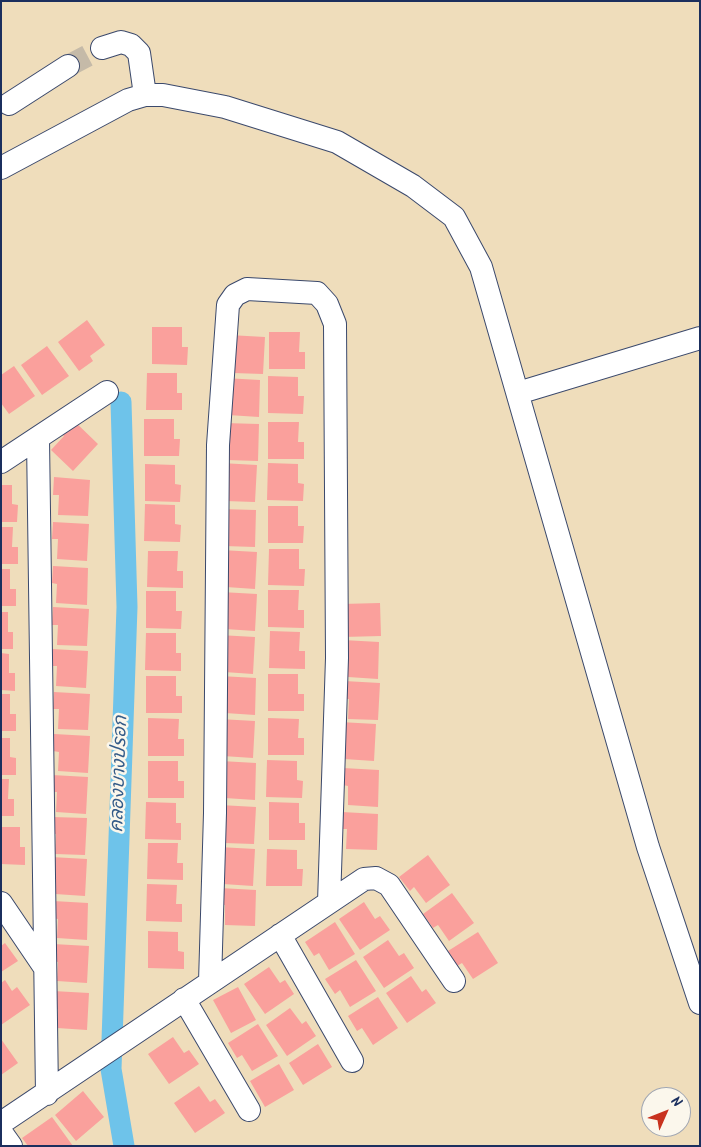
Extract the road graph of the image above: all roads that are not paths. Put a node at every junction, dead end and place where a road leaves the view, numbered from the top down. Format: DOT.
graph roads {
  1 [pos="102,48"];
  2 [pos="68,66"];
  3 [pos="145,95"];
  4 [pos="9,104"];
  5 [pos="1,168"];
  6 [pos="700,338"];
  7 [pos="107,392"];
  8 [pos="518,394"];
  9 [pos="38,439"];
  10 [pos="1,462"];
  11 [pos="329,902"];
  12 [pos="1,903"];
  13 [pos="280,935"];
  14 [pos="45,968"];
  15 [pos="454,981"];
  16 [pos="210,982"];
  17 [pos="184,999"];
  18 [pos="700,1003"];
  19 [pos="352,1061"];
  20 [pos="47,1094"];
  21 [pos="249,1110"];
  22 [pos="1,1123"];
  23 [pos="1,1132"];
  24 [pos="11,1146"];
  1 -- 3 [label="street"];
  2 -- 4 [label="street"];
  3 -- 5 [label="street"];
  3 -- 8 [label="street"];
  6 -- 8 [label="street"];
  7 -- 9 [label="street"];
  8 -- 18 [label="street"];
  9 -- 10 [label="street"];
  9 -- 14 [label="street"];
  11 -- 13 [label="street"];
  11 -- 15 [label="street"];
  11 -- 16 [label="street"];
  12 -- 14 [label="street"];
  13 -- 16 [label="street"];
  13 -- 19 [label="street"];
  14 -- 20 [label="street"];
  16 -- 17 [label="street"];
  17 -- 20 [label="street"];
  17 -- 21 [label="street"];
  20 -- 22 [label="street"];
  23 -- 24 [label="street"];
}
